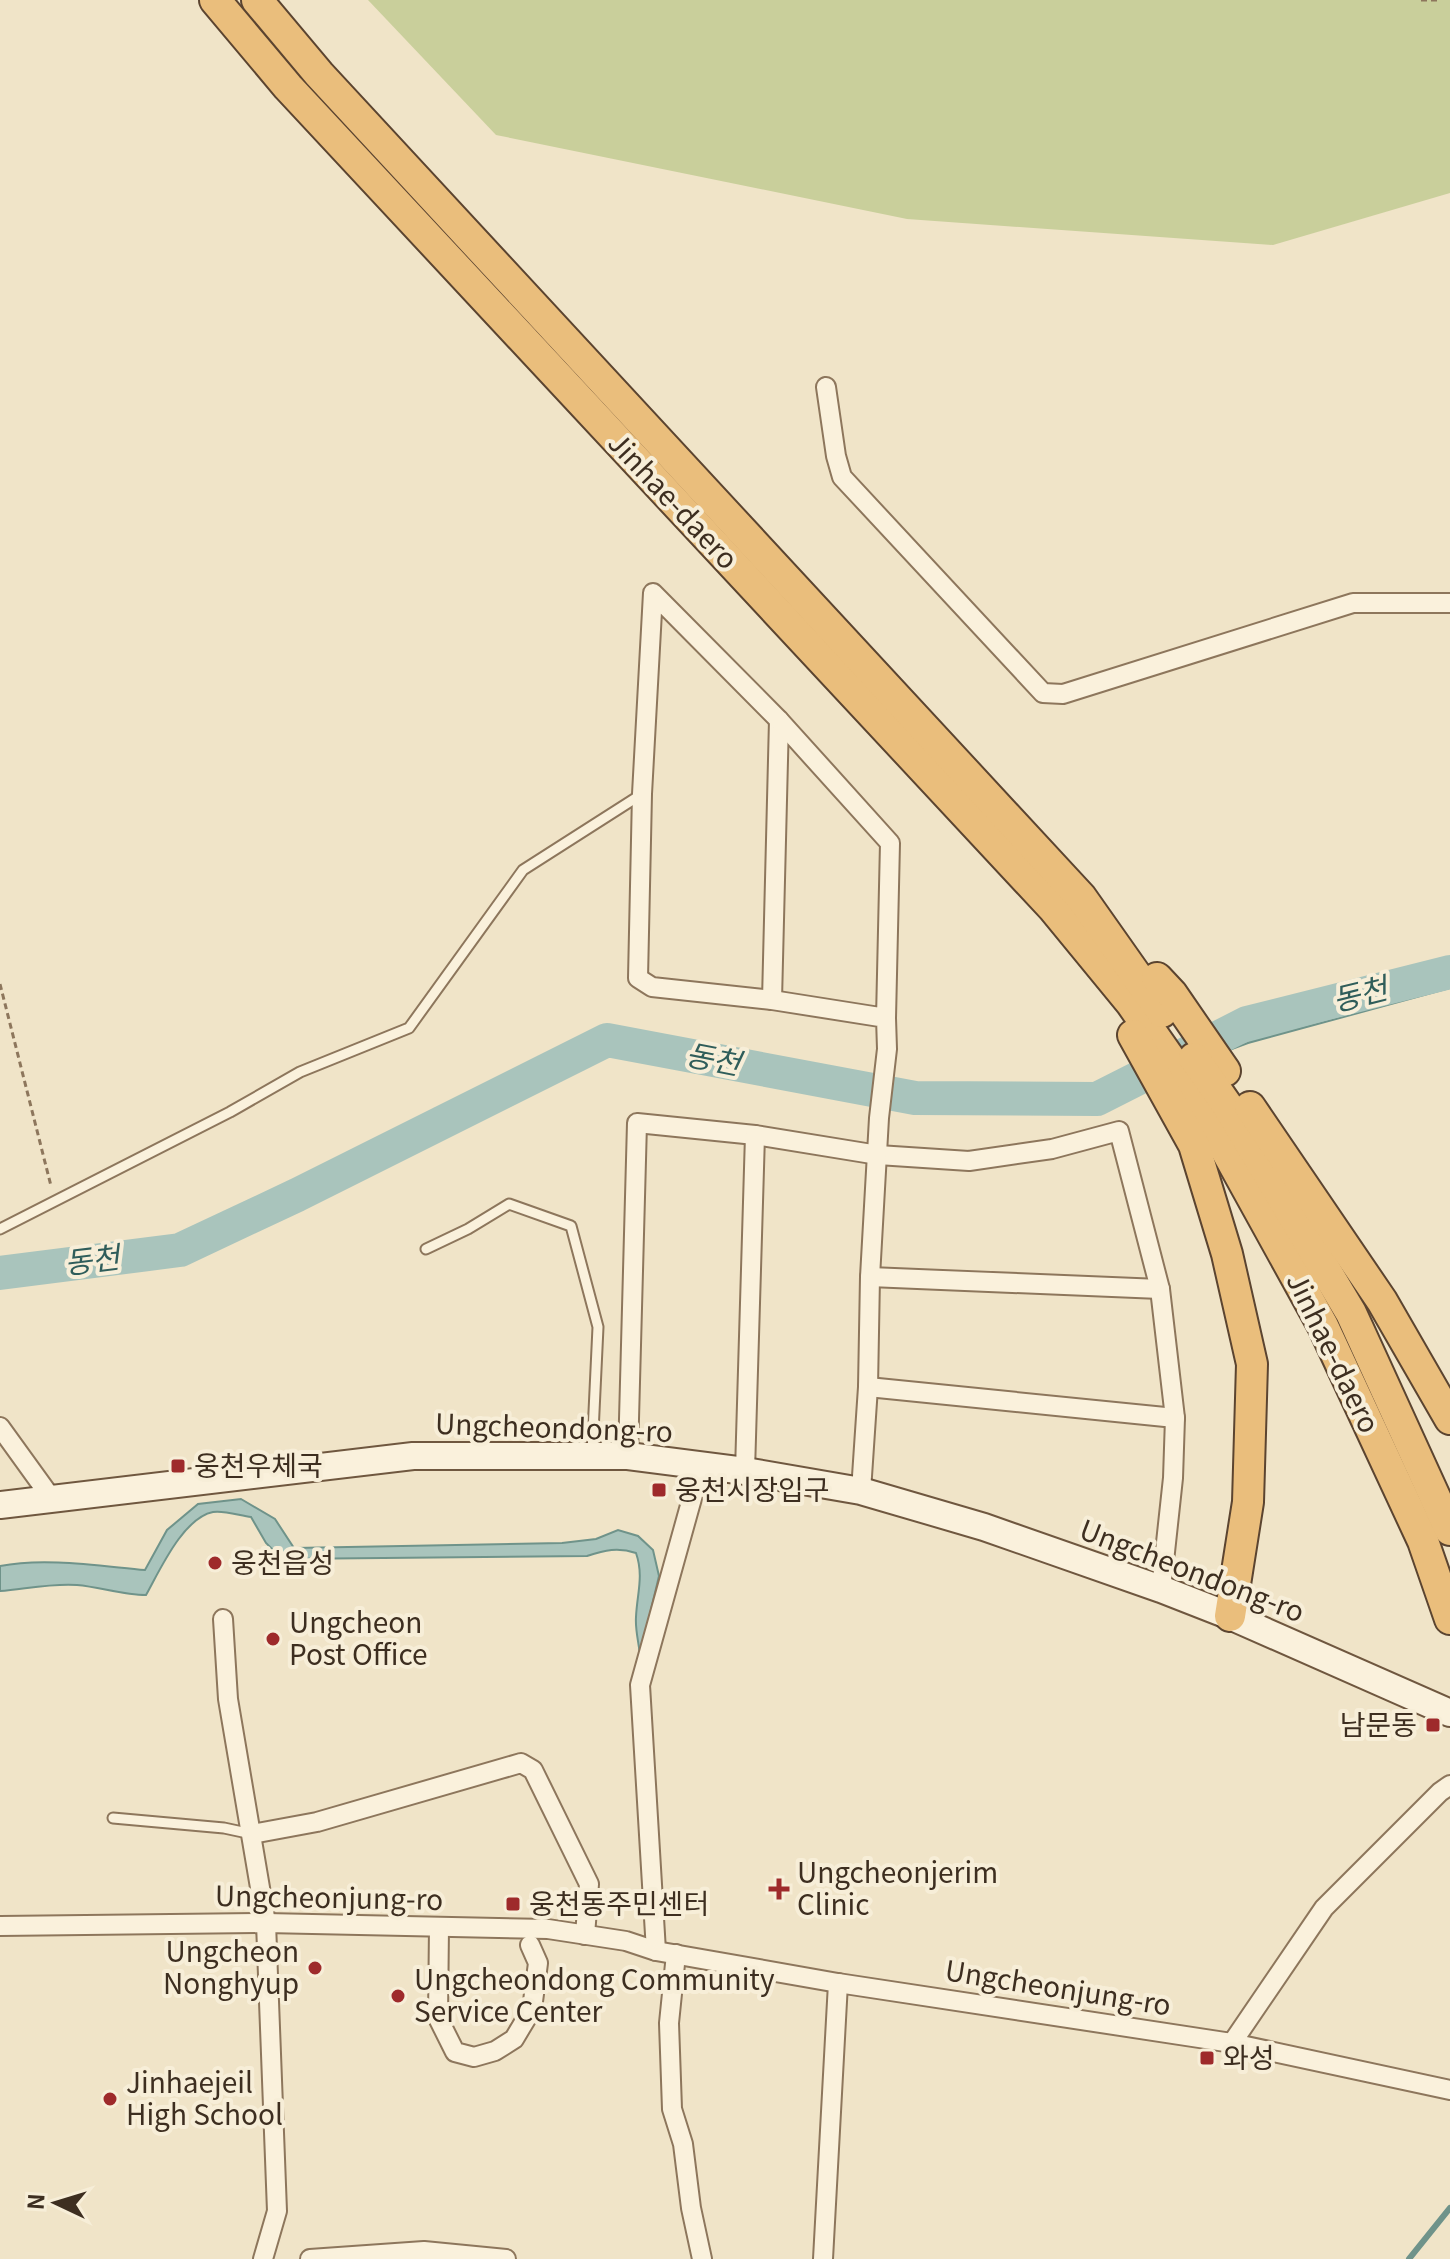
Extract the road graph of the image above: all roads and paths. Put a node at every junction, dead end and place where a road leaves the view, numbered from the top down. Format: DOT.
graph roads {
  1 [pos="215,0"];
  2 [pos="257,0"];
  3 [pos="1421,0"];
  4 [pos="1439,0"];
  5 [pos="826,387"];
  6 [pos="1450,603"];
  7 [pos="779,720"];
  8 [pos="642,794"];
  9 [pos="0,984"];
  10 [pos="772,1000"];
  11 [pos="1144,1002"];
  12 [pos="886,1018"];
  13 [pos="1182,1095"];
  14 [pos="1237,1103"];
  15 [pos="755,1135"];
  16 [pos="878,1155"];
  17 [pos="55,1203"];
  18 [pos="0,1229"];
  19 [pos="426,1249"];
  20 [pos="870,1277"];
  21 [pos="1160,1289"];
  22 [pos="868,1387"];
  23 [pos="1175,1418"];
  24 [pos="1450,1419"];
  25 [pos="0,1427"];
  26 [pos="628,1456"];
  27 [pos="592,1458"];
  28 [pos="701,1466"];
  29 [pos="745,1471"];
  30 [pos="861,1491"];
  31 [pos="52,1499"];
  32 [pos="0,1505"];
  33 [pos="1450,1530"];
  34 [pos="1161,1589"];
  35 [pos="1230,1616"];
  36 [pos="223,1619"];
  37 [pos="1450,1619"];
  38 [pos="1450,1713"];
  39 [pos="1450,1785"];
  40 [pos="113,1818"];
  41 [pos="252,1834"];
  42 [pos="266,1923"];
  43 [pos="0,1926"];
  44 [pos="439,1927"];
  45 [pos="585,1935"];
  46 [pos="530,1945"];
  47 [pos="656,1951"];
  48 [pos="676,1954"];
  49 [pos="838,1983"];
  50 [pos="1232,2043"];
  51 [pos="1450,2090"];
  52 [pos="447,2256"];
  53 [pos="263,2259"];
  54 [pos="310,2259"];
  55 [pos="506,2259"];
  56 [pos="702,2259"];
  57 [pos="823,2259"];
  1 -- 11 [label="highway, Jinhae-daero"];
  2 -- 11 [label="highway, Jinhae-daero"];
  3 -- 4 [label="path"];
  5 -- 6 [label="street"];
  7 -- 8 [label="street"];
  7 -- 10 [label="street"];
  7 -- 12 [label="street"];
  8 -- 10 [label="street"];
  8 -- 17 [label="lane"];
  9 -- 17 [label="path"];
  10 -- 12 [label="street"];
  11 -- 13 [label="highway"];
  11 -- 14 [label="highway"];
  12 -- 16 [label="street"];
  13 -- 35 [label="highway"];
  13 -- 37 [label="highway, Jinhae-daero"];
  14 -- 24 [label="highway"];
  14 -- 33 [label="highway, Jinhae-daero"];
  15 -- 16 [label="street"];
  15 -- 26 [label="street"];
  15 -- 29 [label="street"];
  16 -- 20 [label="street"];
  16 -- 21 [label="street"];
  17 -- 18 [label="lane"];
  19 -- 27 [label="lane"];
  20 -- 21 [label="street"];
  20 -- 22 [label="street"];
  21 -- 23 [label="street"];
  22 -- 23 [label="street"];
  22 -- 30 [label="street"];
  23 -- 34 [label="street"];
  25 -- 31 [label="street"];
  26 -- 27 [label="main road, Ungcheondong-ro"];
  26 -- 28 [label="main road, Ungcheondong-ro"];
  27 -- 31 [label="main road, Ungcheondong-ro"];
  28 -- 29 [label="main road, Ungcheondong-ro"];
  28 -- 47 [label="street"];
  29 -- 30 [label="main road, Ungcheondong-ro"];
  30 -- 34 [label="main road, Ungcheondong-ro"];
  31 -- 32 [label="main road, Ungcheondong-ro"];
  34 -- 35 [label="main road, Ungcheondong-ro"];
  35 -- 38 [label="main road, Ungcheondong-ro"];
  36 -- 41 [label="street"];
  39 -- 50 [label="street"];
  40 -- 41 [label="lane"];
  41 -- 42 [label="street"];
  41 -- 45 [label="street"];
  42 -- 43 [label="street, Ungcheonjung-ro"];
  42 -- 44 [label="street, Ungcheonjung-ro"];
  42 -- 53 [label="street"];
  44 -- 45 [label="street, Ungcheonjung-ro"];
  44 -- 46 [label="street"];
  45 -- 47 [label="street, Ungcheonjung-ro"];
  47 -- 48 [label="street, Ungcheonjung-ro"];
  48 -- 49 [label="street, Ungcheonjung-ro"];
  48 -- 56 [label="street"];
  49 -- 50 [label="street, Ungcheonjung-ro"];
  49 -- 57 [label="street"];
  50 -- 51 [label="street, Ungcheonjung-ro"];
  52 -- 54 [label="street"];
  52 -- 55 [label="street"];
}
